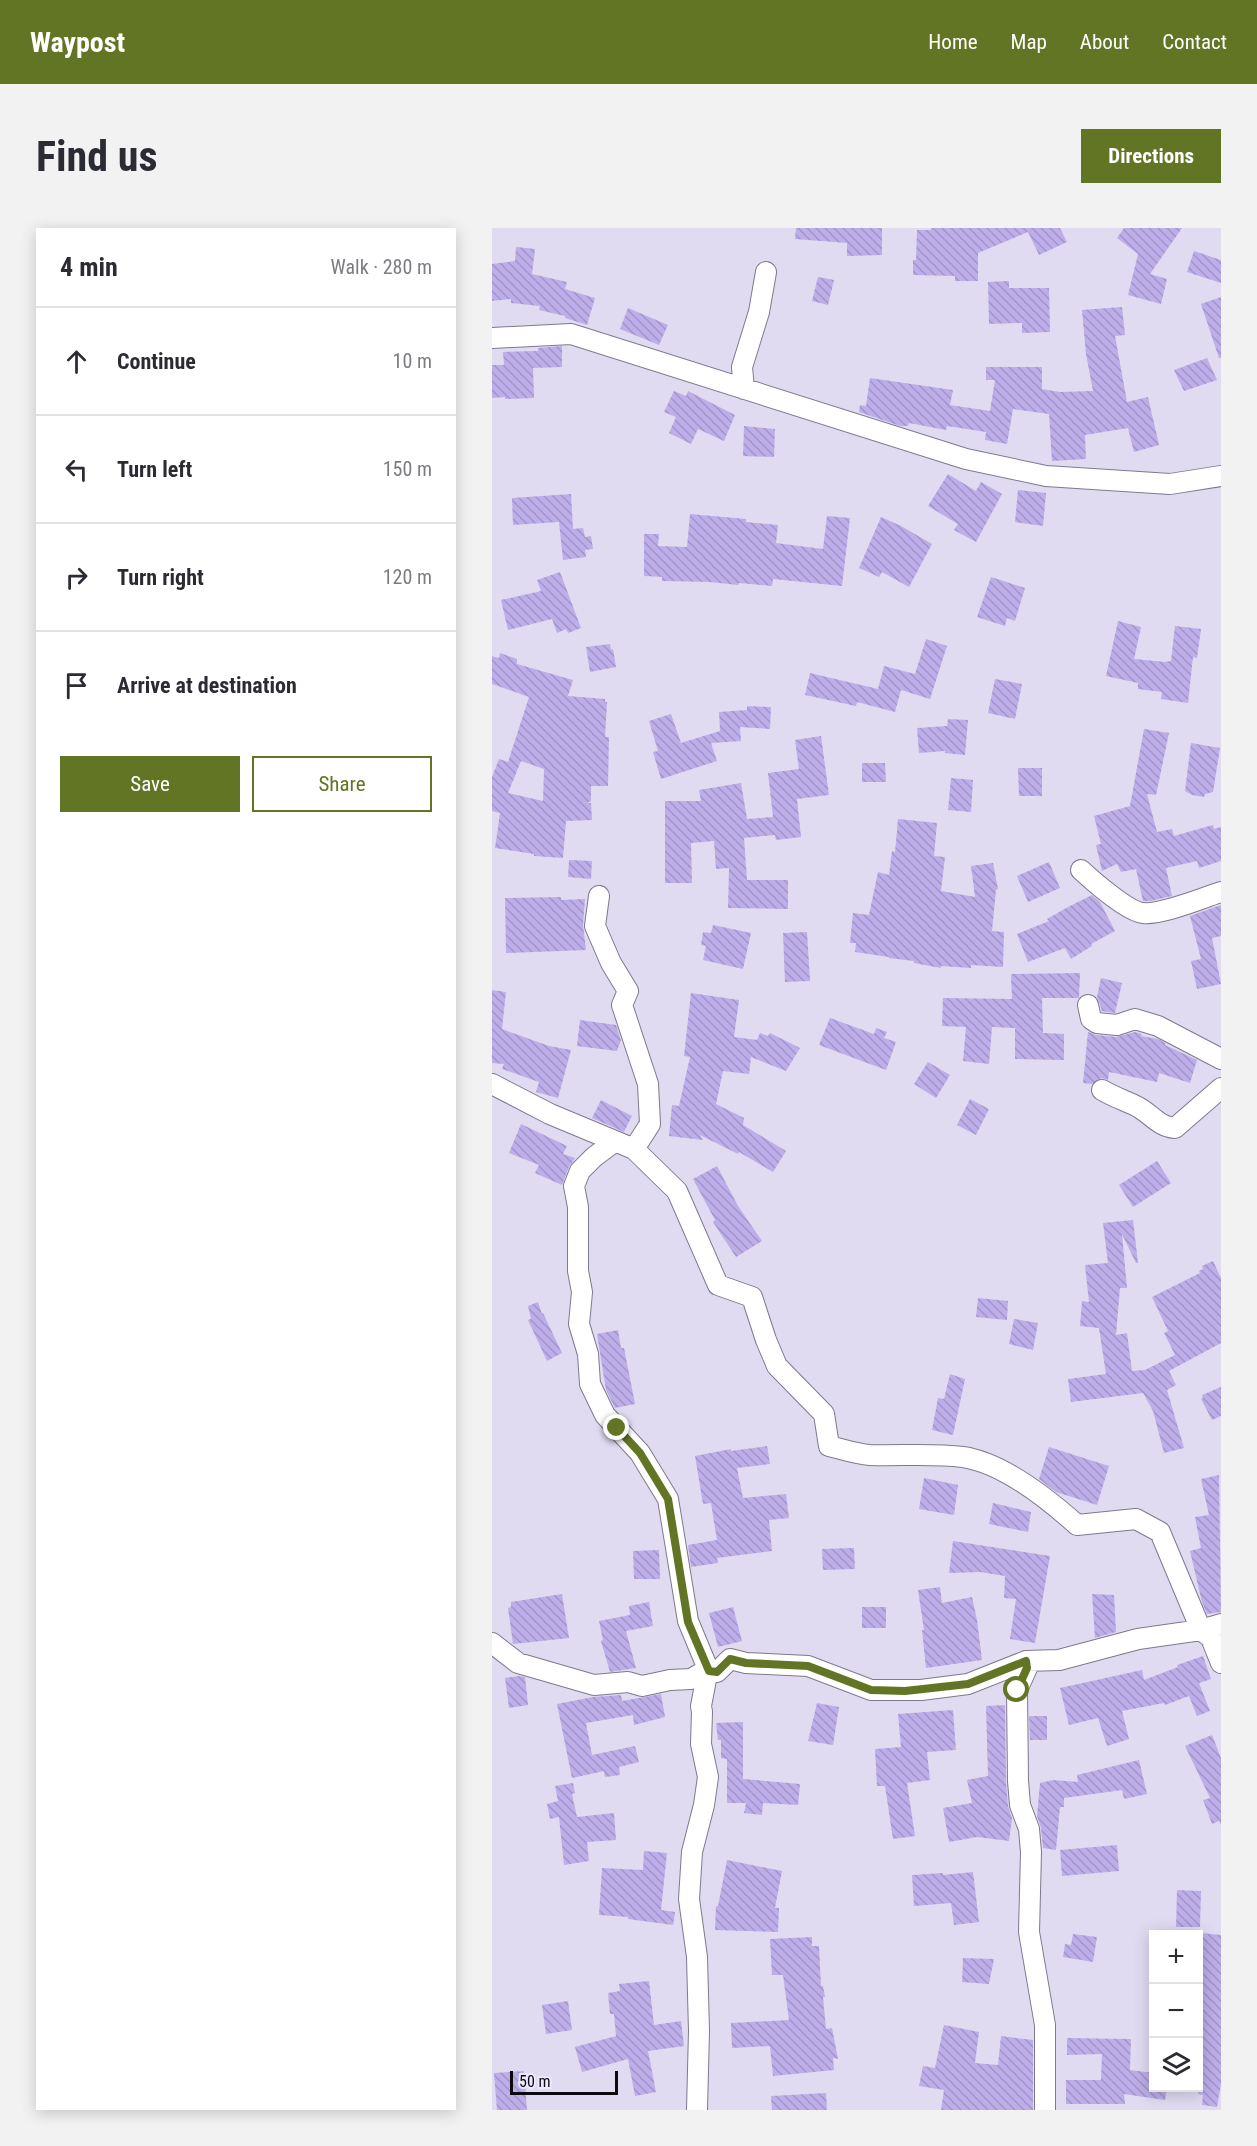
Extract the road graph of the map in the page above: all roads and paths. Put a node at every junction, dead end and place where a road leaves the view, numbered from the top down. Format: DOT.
graph roads {
  1 [pos="766,272"];
  2 [pos="492,338"];
  3 [pos="744,389"];
  4 [pos="1221,476"];
  5 [pos="1081,870"];
  6 [pos="1221,892"];
  7 [pos="599,896"];
  8 [pos="1088,1005"];
  9 [pos="1221,1059"];
  10 [pos="492,1084"];
  11 [pos="1221,1088"];
  12 [pos="1102,1090"];
  13 [pos="614,1142"];
  14 [pos="634,1149"];
  15 [pos="1221,1624"];
  16 [pos="1201,1630"];
  17 [pos="492,1643"];
  18 [pos="1026,1661"];
  19 [pos="1221,1664"];
  20 [pos="708,1669"];
  21 [pos="697,2110"];
  22 [pos="1045,2110"];
  1 -- 3 [label="street"];
  2 -- 3 [label="street"];
  3 -- 4 [label="street"];
  5 -- 6 [label="street"];
  7 -- 14 [label="street"];
  8 -- 9 [label="street"];
  10 -- 13 [label="street"];
  11 -- 12 [label="street"];
  13 -- 14 [label="street"];
  13 -- 20 [label="street"];
  14 -- 16 [label="street"];
  15 -- 16 [label="street"];
  16 -- 18 [label="street"];
  16 -- 19 [label="street"];
  17 -- 20 [label="street"];
  18 -- 20 [label="street"];
  18 -- 22 [label="street"];
  20 -- 21 [label="street"];
}
